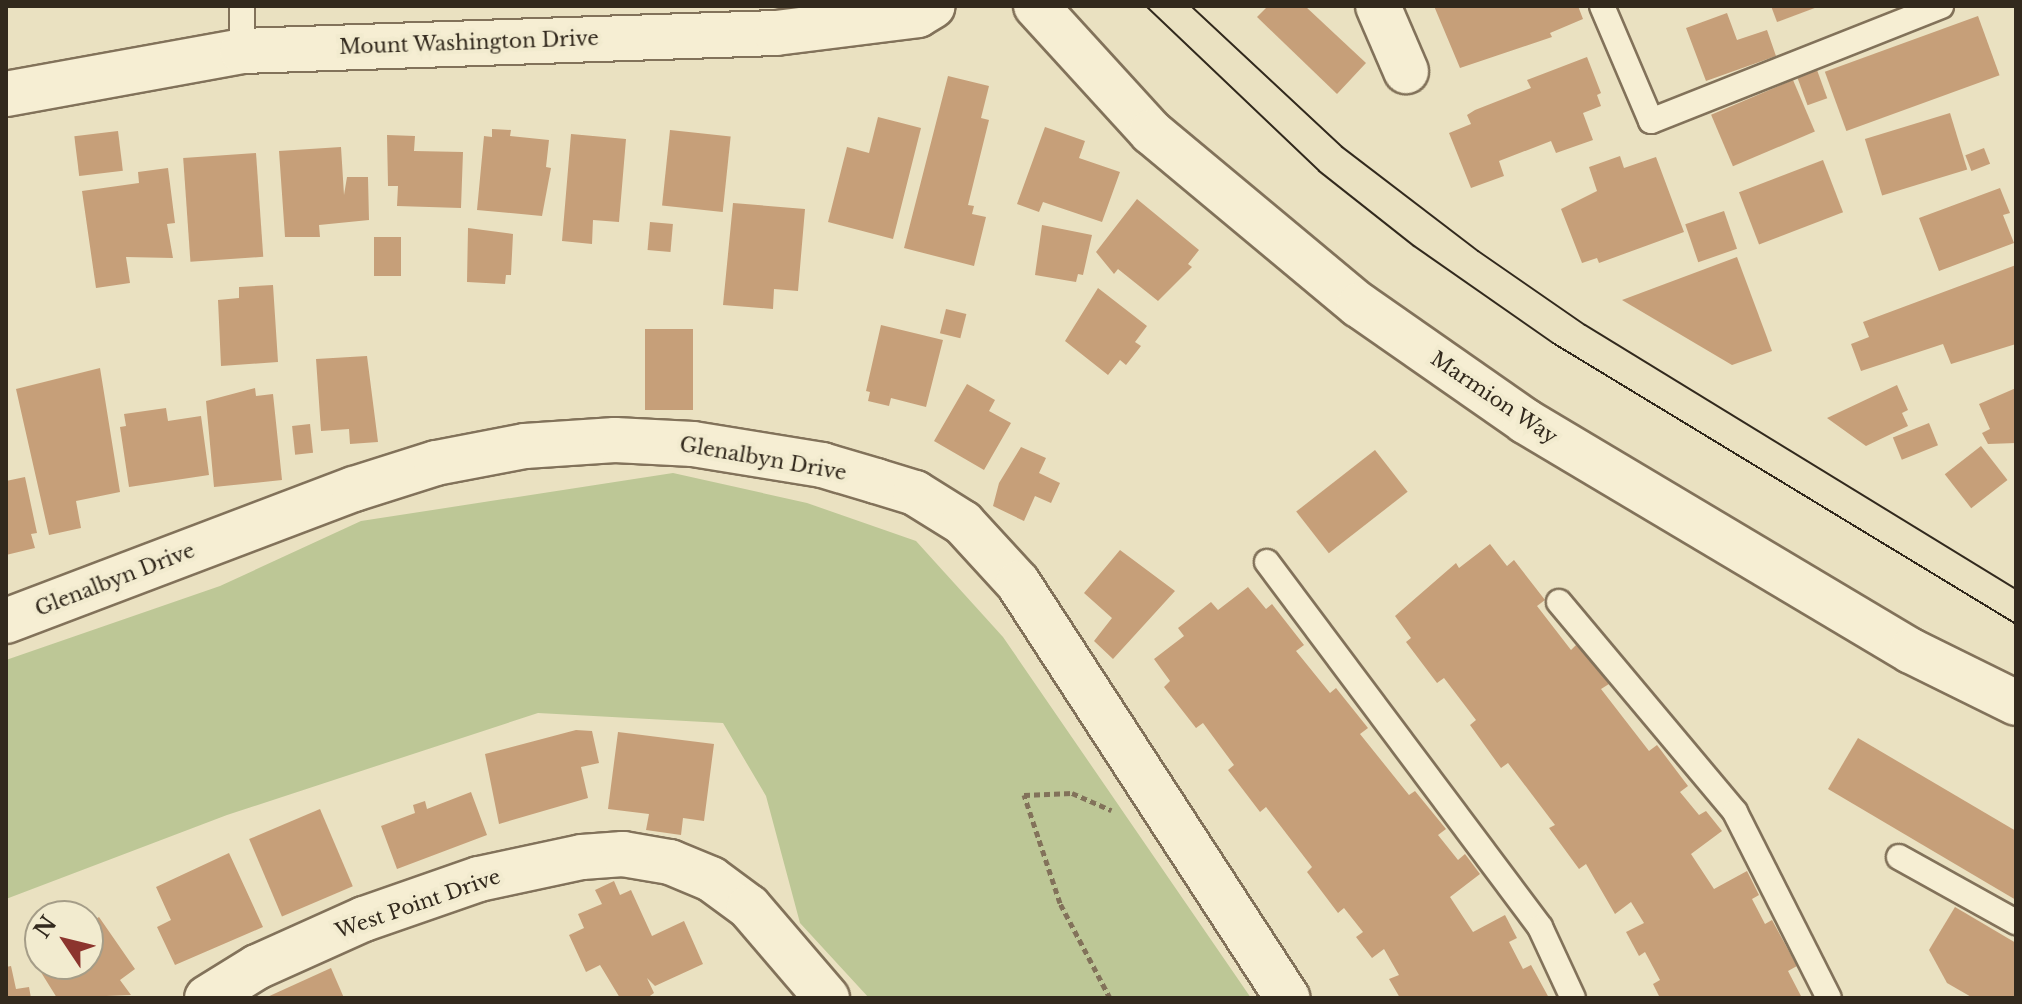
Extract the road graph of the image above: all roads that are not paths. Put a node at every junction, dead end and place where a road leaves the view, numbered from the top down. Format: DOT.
graph roads {
  1 [pos="242,6"];
  2 [pos="933,6"];
  3 [pos="1036,6"];
  4 [pos="1378,6"];
  5 [pos="1602,6"];
  6 [pos="1941,6"];
  7 [pos="242,51"];
  8 [pos="1406,71"];
  9 [pos="6,94"];
  10 [pos="1267,562"];
  11 [pos="1559,602"];
  12 [pos="6,621"];
  13 [pos="2016,703"];
  14 [pos="1899,857"];
  15 [pos="2016,922"];
  16 [pos="207,998"];
  17 [pos="827,998"];
  18 [pos="1287,998"];
  19 [pos="1573,998"];
  20 [pos="1829,998"];
  1 -- 7 [label="lane"];
  2 -- 7 [label="street, Mount Washington Drive"];
  3 -- 13 [label="street, Marmion Way"];
  4 -- 8 [label="street"];
  5 -- 6 [label="lane"];
  7 -- 9 [label="street, Mount Washington Drive"];
  10 -- 19 [label="lane"];
  11 -- 20 [label="lane"];
  12 -- 18 [label="street, Glenalbyn Drive"];
  14 -- 15 [label="lane"];
  16 -- 17 [label="street, West Point Drive"];
}
